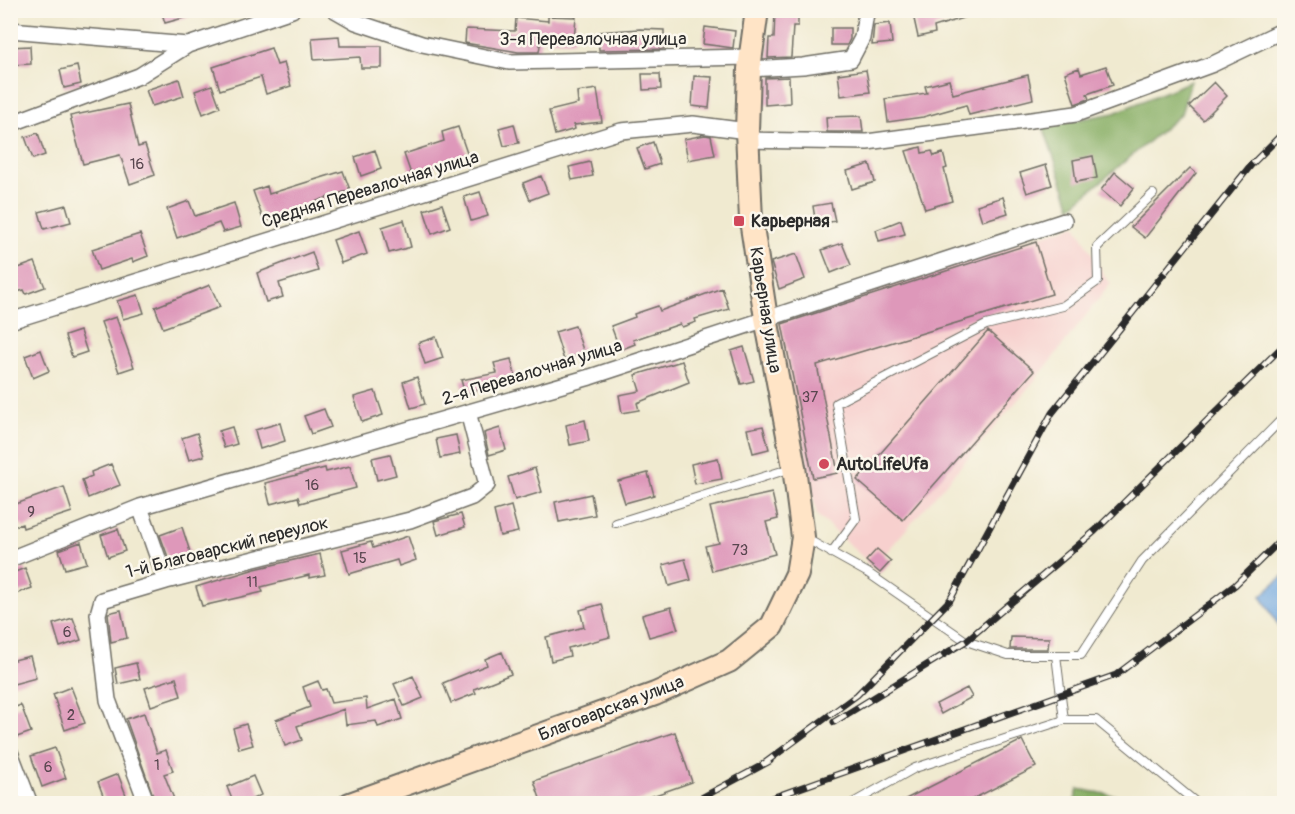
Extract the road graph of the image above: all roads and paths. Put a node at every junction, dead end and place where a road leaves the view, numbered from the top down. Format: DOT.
graph roads {
  1 [pos="292,10"];
  2 [pos="335,10"];
  3 [pos="757,10"];
  4 [pos="870,10"];
  5 [pos="10,30"];
  6 [pos="1284,30"];
  7 [pos="188,45"];
  8 [pos="750,63"];
  9 [pos="10,124"];
  10 [pos="747,135"];
  11 [pos="1153,194"];
  12 [pos="1064,221"];
  13 [pos="766,318"];
  14 [pos="10,321"];
  15 [pos="468,412"];
  16 [pos="1284,417"];
  17 [pos="794,467"];
  18 [pos="140,507"];
  19 [pos="616,523"];
  20 [pos="803,537"];
  21 [pos="831,553"];
  22 [pos="10,559"];
  23 [pos="166,581"];
  24 [pos="1056,655"];
  25 [pos="1064,720"];
  26 [pos="10,752"];
  27 [pos="30,804"];
  28 [pos="147,804"];
  29 [pos="350,804"];
  30 [pos="851,804"];
  31 [pos="1198,804"];
  1 -- 7 [label="street"];
  2 -- 8 [label="street, 3-я Перевалочная улица"];
  3 -- 8 [label="street, Карьерная улица"];
  4 -- 8 [label="street, 3-я Перевалочная улица"];
  5 -- 7 [label="street"];
  6 -- 10 [label="street, Средняя Перевалочная улица"];
  7 -- 9 [label="street"];
  8 -- 10 [label="street, Карьерная улица"];
  10 -- 13 [label="street, Карьерная улица"];
  10 -- 14 [label="street, Средняя Перевалочная улица"];
  11 -- 21 [label="lane"];
  12 -- 13 [label="street, 2-я Перевалочная улица"];
  13 -- 15 [label="street, 2-я Перевалочная улица"];
  13 -- 17 [label="street, Карьерная улица"];
  15 -- 18 [label="street, 2-я Перевалочная улица"];
  15 -- 23 [label="street, 1-й Благоварский переулок"];
  16 -- 24 [label="lane"];
  17 -- 19 [label="lane"];
  17 -- 20 [label="street, Карьерная улица"];
  18 -- 22 [label="street, 2-я Перевалочная улица"];
  18 -- 23 [label="street"];
  20 -- 21 [label="lane"];
  20 -- 29 [label="street, Благоварская улица"];
  21 -- 24 [label="lane"];
  23 -- 28 [label="street, 1-й Благоварский переулок"];
  24 -- 25 [label="lane"];
  25 -- 30 [label="lane"];
  25 -- 31 [label="lane"];
  26 -- 27 [label="street"];
}
